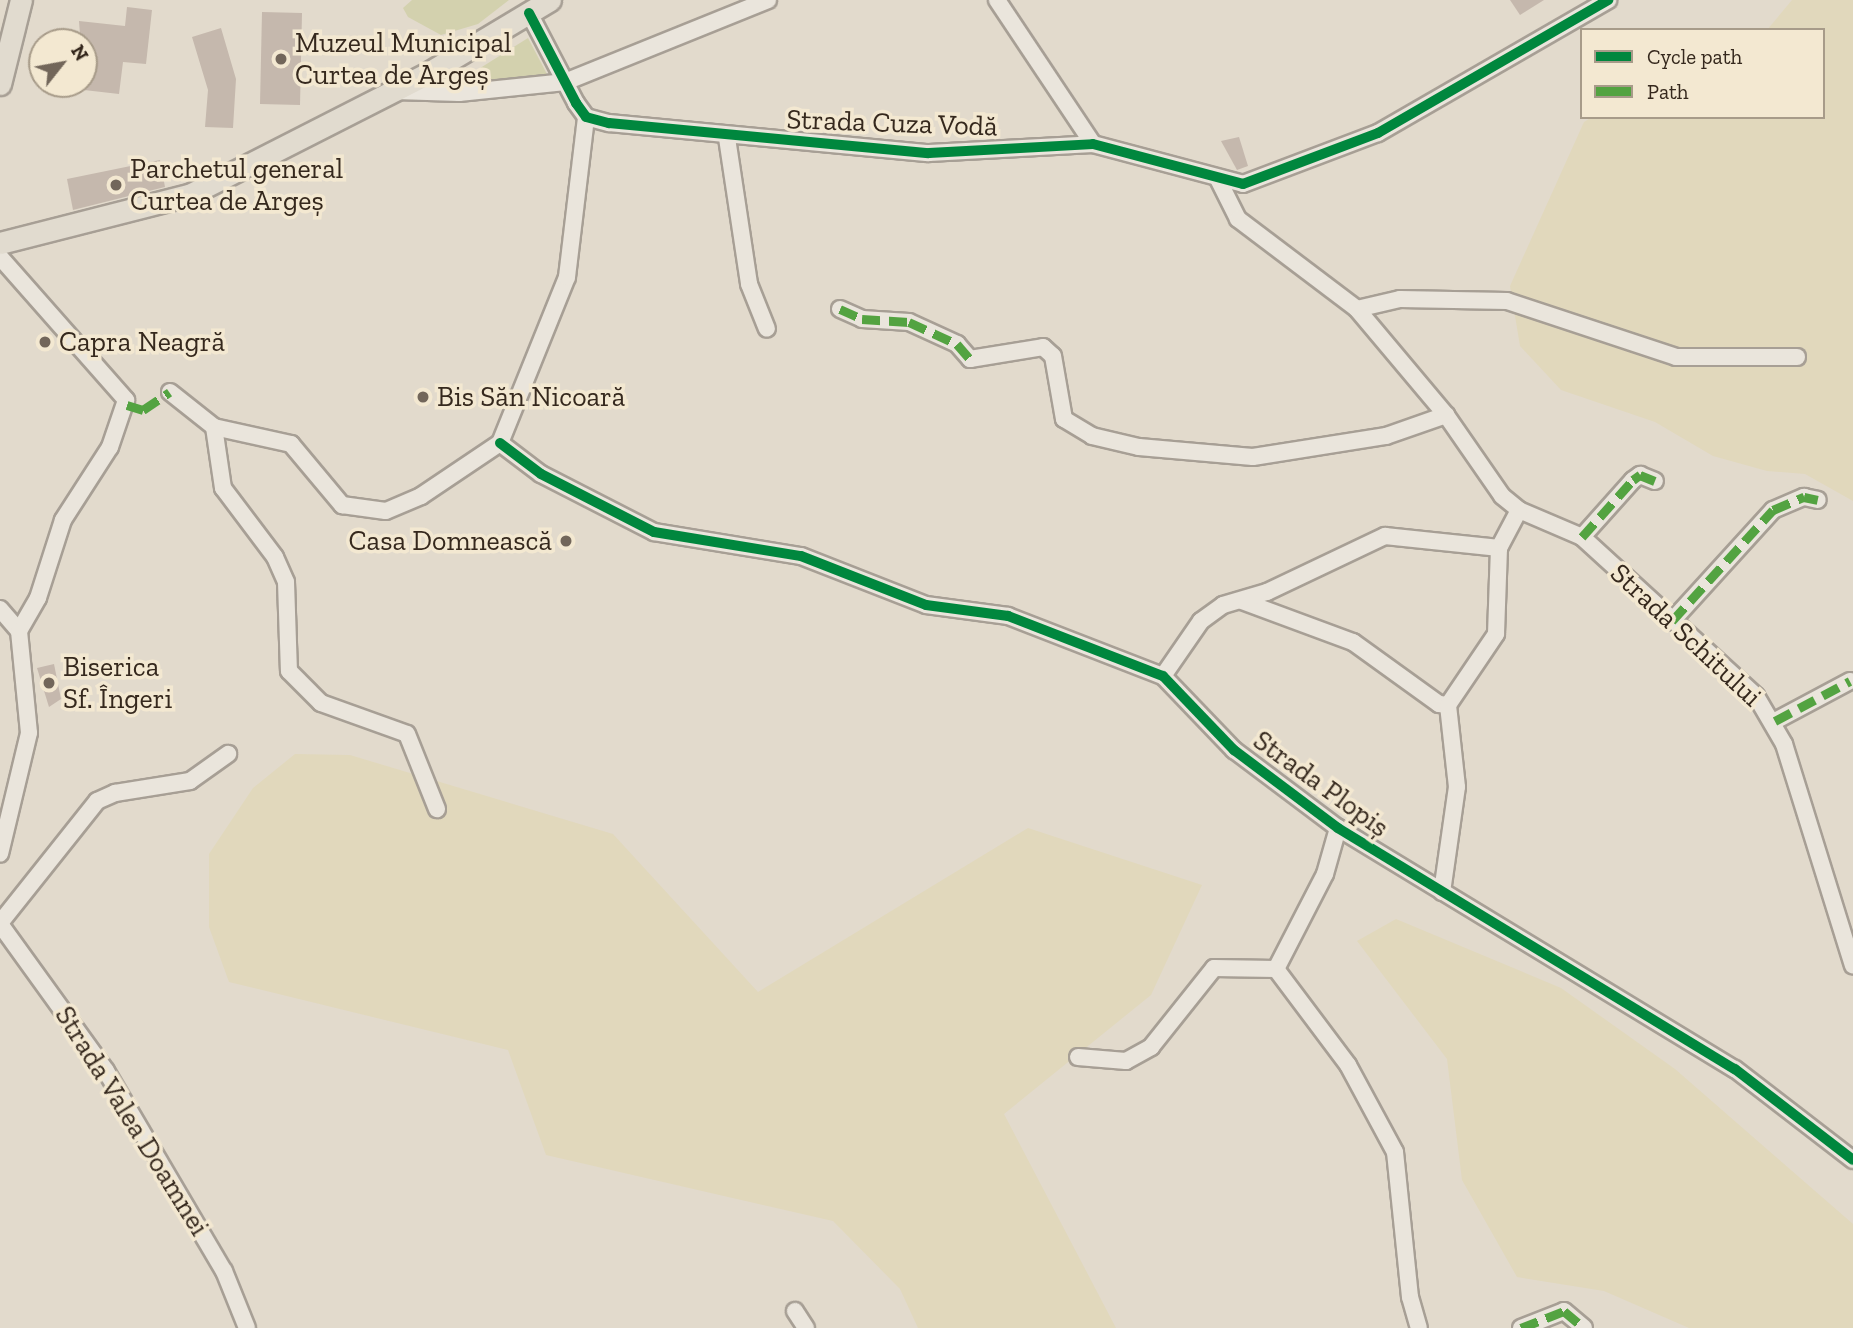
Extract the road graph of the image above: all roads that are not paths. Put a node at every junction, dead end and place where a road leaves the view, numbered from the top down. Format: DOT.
graph roads {
  1 [pos="21,0"];
  2 [pos="550,0"];
  3 [pos="768,0"];
  4 [pos="997,0"];
  5 [pos="1608,0"];
  6 [pos="533,7"];
  7 [pos="565,82"];
  8 [pos="0,84"];
  9 [pos="394,90"];
  10 [pos="586,117"];
  11 [pos="727,138"];
  12 [pos="1093,144"];
  13 [pos="1219,179"];
  14 [pos="0,243"];
  15 [pos="0,257"];
  16 [pos="840,309"];
  17 [pos="1357,309"];
  18 [pos="767,329"];
  19 [pos="1797,357"];
  20 [pos="170,392"];
  21 [pos="1446,415"];
  22 [pos="214,426"];
  23 [pos="500,443"];
  24 [pos="1654,481"];
  25 [pos="1818,500"];
  26 [pos="1519,510"];
  27 [pos="1582,537"];
  28 [pos="1499,548"];
  29 [pos="1242,601"];
  30 [pos="0,609"];
  31 [pos="1672,621"];
  32 [pos="19,631"];
  33 [pos="1163,676"];
  34 [pos="1852,682"];
  35 [pos="1448,705"];
  36 [pos="1774,721"];
  37 [pos="228,754"];
  38 [pos="437,809"];
  39 [pos="1338,828"];
  40 [pos="0,854"];
  41 [pos="1443,892"];
  42 [pos="0,923"];
  43 [pos="1853,966"];
  44 [pos="1276,969"];
  45 [pos="1078,1057"];
  46 [pos="1853,1160"];
  47 [pos="795,1311"];
  48 [pos="247,1328"];
  49 [pos="806,1328"];
  50 [pos="1419,1328"];
  51 [pos="1521,1328"];
  52 [pos="1584,1328"];
  1 -- 8 [label="main road"];
  2 -- 6 [label="main road"];
  3 -- 7 [label="street"];
  4 -- 12 [label="street"];
  5 -- 13 [label="street, Strada Cuza Vodă"];
  6 -- 7 [label="street"];
  6 -- 9 [label="main road"];
  7 -- 9 [label="street"];
  7 -- 10 [label="street"];
  9 -- 14 [label="main road"];
  10 -- 11 [label="street, Strada Cuza Vodă"];
  10 -- 23 [label="street"];
  11 -- 12 [label="street, Strada Cuza Vodă"];
  11 -- 18 [label="street"];
  12 -- 13 [label="street, Strada Cuza Vodă"];
  13 -- 17 [label="street, Strada Schitului"];
  15 -- 32 [label="street"];
  16 -- 21 [label="street"];
  17 -- 19 [label="street"];
  17 -- 21 [label="street, Strada Schitului"];
  20 -- 22 [label="street"];
  21 -- 26 [label="street, Strada Schitului"];
  22 -- 23 [label="street"];
  22 -- 38 [label="street"];
  23 -- 33 [label="street, Strada Plopiș"];
  24 -- 27 [label="street"];
  25 -- 31 [label="street"];
  26 -- 27 [label="street, Strada Schitului"];
  26 -- 28 [label="street"];
  27 -- 31 [label="street, Strada Schitului"];
  28 -- 29 [label="street"];
  28 -- 35 [label="street"];
  29 -- 33 [label="street"];
  29 -- 35 [label="street"];
  30 -- 32 [label="street"];
  31 -- 36 [label="street, Strada Schitului"];
  32 -- 40 [label="street"];
  33 -- 39 [label="street, Strada Plopiș"];
  34 -- 36 [label="street"];
  35 -- 41 [label="street"];
  36 -- 43 [label="street, Strada Schitului"];
  37 -- 42 [label="street, Strada Valea Doamnei"];
  39 -- 41 [label="street, Strada Plopiș"];
  39 -- 44 [label="street, Strada Plopiș"];
  41 -- 46 [label="street, Strada Plopiș"];
  42 -- 48 [label="street, Strada Valea Doamnei"];
  44 -- 45 [label="street"];
  44 -- 50 [label="street"];
  47 -- 49 [label="street"];
  51 -- 52 [label="street"];
}
